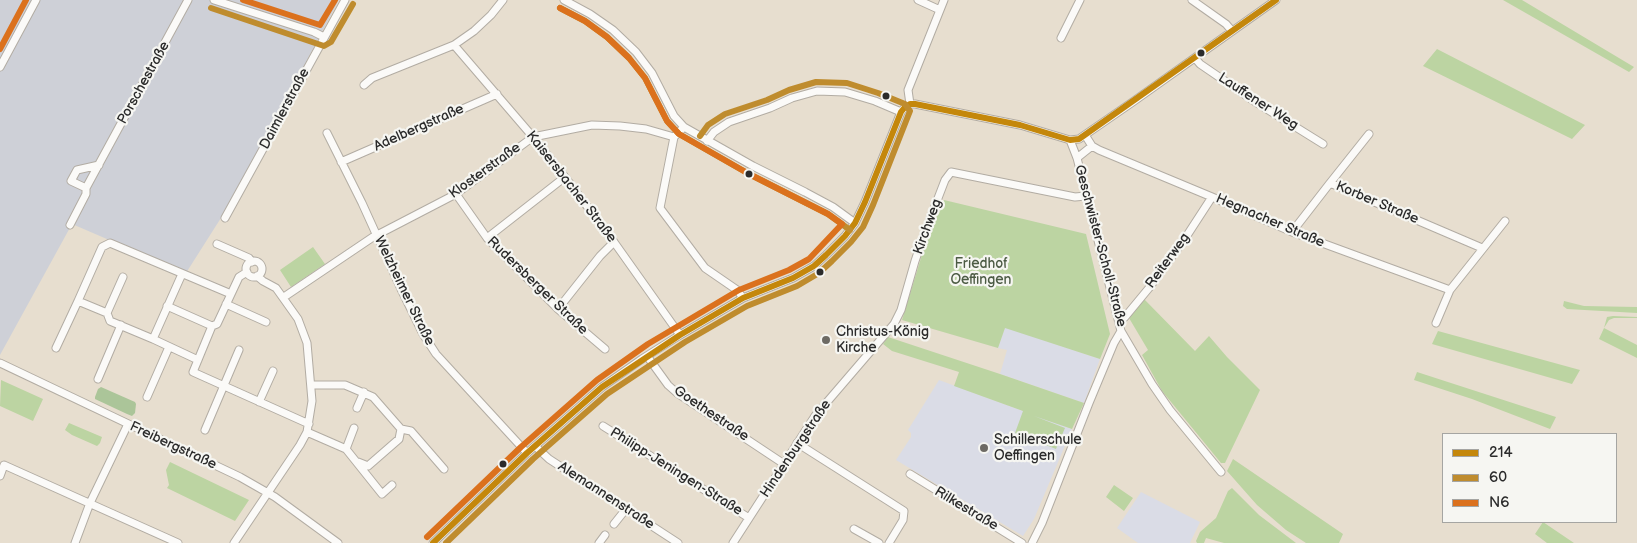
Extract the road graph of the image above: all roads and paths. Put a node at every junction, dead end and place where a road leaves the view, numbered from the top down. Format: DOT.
graph roads {
  1 [pos="36,0"];
  2 [pos="188,0"];
  3 [pos="214,0"];
  4 [pos="345,0"];
  5 [pos="503,0"];
  6 [pos="564,0"];
  7 [pos="918,0"];
  8 [pos="944,0"];
  9 [pos="1080,0"];
  10 [pos="1192,0"];
  11 [pos="1276,0"];
  12 [pos="940,10"];
  13 [pos="1232,31"];
  14 [pos="324,37"];
  15 [pos="1061,38"];
  16 [pos="454,45"];
  17 [pos="1194,58"];
  18 [pos="0,67"];
  19 [pos="364,85"];
  20 [pos="496,94"];
  21 [pos="910,104"];
  22 [pos="901,112"];
  23 [pos="684,127"];
  24 [pos="327,133"];
  25 [pos="1369,134"];
  26 [pos="1086,135"];
  27 [pos="534,137"];
  28 [pos="674,137"];
  29 [pos="1070,140"];
  30 [pos="707,141"];
  31 [pos="1322,144"];
  32 [pos="1092,146"];
  33 [pos="1077,158"];
  34 [pos="340,162"];
  35 [pos="99,165"];
  36 [pos="565,177"];
  37 [pos="1330,182"];
  38 [pos="86,188"];
  39 [pos="456,194"];
  40 [pos="1086,196"];
  41 [pos="1212,197"];
  42 [pos="225,218"];
  43 [pos="1505,220"];
  44 [pos="855,223"];
  45 [pos="70,225"];
  46 [pos="1292,232"];
  47 [pos="375,236"];
  48 [pos="487,238"];
  49 [pos="614,242"];
  50 [pos="217,244"];
  51 [pos="1482,248"];
  52 [pos="252,262"];
  53 [pos="247,272"];
  54 [pos="182,274"];
  55 [pos="257,276"];
  56 [pos="123,277"];
  57 [pos="909,284"];
  58 [pos="1450,290"];
  59 [pos="231,294"];
  60 [pos="284,296"];
  61 [pos="743,298"];
  62 [pos="78,300"];
  63 [pos="226,304"];
  64 [pos="167,306"];
  65 [pos="558,309"];
  66 [pos="107,314"];
  67 [pos="266,322"];
  68 [pos="1119,322"];
  69 [pos="1436,323"];
  70 [pos="121,325"];
  71 [pos="212,326"];
  72 [pos="1121,331"];
  73 [pos="680,335"];
  74 [pos="153,339"];
  75 [pos="169,347"];
  76 [pos="56,348"];
  77 [pos="604,349"];
  78 [pos="239,350"];
  79 [pos="647,356"];
  80 [pos="198,360"];
  81 [pos="0,363"];
  82 [pos="273,371"];
  83 [pos="98,379"];
  84 [pos="312,385"];
  85 [pos="224,387"];
  86 [pos="364,392"];
  87 [pos="146,397"];
  88 [pos="259,402"];
  89 [pos="357,408"];
  90 [pos="128,424"];
  91 [pos="603,426"];
  92 [pos="308,428"];
  93 [pos="354,428"];
  94 [pos="401,429"];
  95 [pos="205,430"];
  96 [pos="797,443"];
  97 [pos="535,446"];
  98 [pos="346,449"];
  99 [pos="527,454"];
  100 [pos="356,462"];
  101 [pos="784,464"];
  102 [pos="444,469"];
  103 [pos="1221,472"];
  104 [pos="910,474"];
  105 [pos="0,476"];
  106 [pos="392,485"];
  107 [pos="268,493"];
  108 [pos="90,503"];
  109 [pos="626,509"];
  110 [pos="749,518"];
  111 [pos="614,524"];
  112 [pos="854,529"];
  113 [pos="605,535"];
  114 [pos="735,542"];
  115 [pos="75,543"];
  116 [pos="178,543"];
  117 [pos="234,543"];
  118 [pos="338,543"];
  119 [pos="433,543"];
  120 [pos="599,543"];
  121 [pos="678,543"];
  122 [pos="879,543"];
  123 [pos="889,543"];
  124 [pos="1022,543"];
  125 [pos="1032,543"];
  1 -- 18 [label="street"];
  2 -- 35 [label="street, Porschestraße"];
  3 -- 14 [label="street"];
  4 -- 14 [label="street, Daimlerstraße"];
  5 -- 16 [label="street"];
  6 -- 23 [label="street"];
  7 -- 12 [label="street"];
  8 -- 12 [label="street"];
  9 -- 15 [label="street"];
  10 -- 13 [label="street"];
  11 -- 13 [label="street"];
  12 -- 21 [label="street"];
  13 -- 17 [label="street"];
  14 -- 42 [label="street, Daimlerstraße"];
  16 -- 19 [label="street"];
  16 -- 20 [label="street, Kaisersbacher Straße"];
  17 -- 26 [label="street"];
  17 -- 31 [label="street, Lauffener Weg"];
  20 -- 27 [label="street, Kaisersbacher Straße"];
  20 -- 34 [label="street, Adelbergstraße"];
  21 -- 22 [label="street"];
  21 -- 29 [label="street"];
  22 -- 30 [label="street"];
  22 -- 44 [label="street"];
  23 -- 28 [label="street"];
  23 -- 30 [label="street"];
  24 -- 34 [label="street, Welzheimer Straße"];
  25 -- 37 [label="street"];
  26 -- 29 [label="street"];
  26 -- 32 [label="street"];
  27 -- 28 [label="street, Klosterstraße"];
  27 -- 36 [label="street, Kaisersbacher Straße"];
  27 -- 39 [label="street, Klosterstraße"];
  28 -- 61 [label="street"];
  29 -- 33 [label="street, Geschwister-Scholl-Straße"];
  30 -- 44 [label="street"];
  32 -- 33 [label="street"];
  32 -- 41 [label="street, Hegnacher Straße"];
  33 -- 40 [label="street, Geschwister-Scholl-Straße"];
  34 -- 47 [label="street, Welzheimer Straße"];
  35 -- 38 [label="street, Porschestraße"];
  35 -- 38 [label="street"];
  36 -- 48 [label="street"];
  36 -- 49 [label="street, Kaisersbacher Straße"];
  37 -- 46 [label="street, Korber Straße"];
  37 -- 51 [label="street, Korber Straße"];
  38 -- 45 [label="street, Porschestraße"];
  39 -- 47 [label="street, Klosterstraße"];
  39 -- 48 [label="street, Rudersberger Straße"];
  40 -- 57 [label="street, Kirchweg"];
  40 -- 68 [label="street, Geschwister-Scholl-Straße"];
  41 -- 46 [label="street, Hegnacher Straße"];
  41 -- 68 [label="street, Reiterweg"];
  43 -- 51 [label="street"];
  44 -- 61 [label="street"];
  46 -- 58 [label="street, Hegnacher Straße"];
  47 -- 60 [label="street, Klosterstraße"];
  47 -- 99 [label="street, Welzheimer Straße"];
  48 -- 65 [label="street, Rudersberger Straße"];
  49 -- 65 [label="street"];
  49 -- 73 [label="street, Kaisersbacher Straße"];
  50 -- 52 [label="street"];
  51 -- 58 [label="street"];
  52 -- 53 [label="street"];
  52 -- 55 [label="street"];
  53 -- 55 [label="street"];
  53 -- 59 [label="street"];
  54 -- 59 [label="street"];
  54 -- 62 [label="street"];
  54 -- 64 [label="street"];
  55 -- 60 [label="street"];
  56 -- 66 [label="street"];
  57 -- 96 [label="street, Hindenburgstraße"];
  58 -- 69 [label="street"];
  59 -- 63 [label="street"];
  60 -- 84 [label="street"];
  61 -- 73 [label="street"];
  62 -- 66 [label="street"];
  62 -- 76 [label="street"];
  63 -- 67 [label="street"];
  63 -- 71 [label="street"];
  64 -- 71 [label="street"];
  64 -- 74 [label="street"];
  65 -- 77 [label="street, Rudersberger Straße"];
  66 -- 70 [label="street"];
  68 -- 72 [label="street, Geschwister-Scholl-Straße"];
  70 -- 74 [label="street"];
  70 -- 83 [label="street"];
  71 -- 80 [label="street"];
  72 -- 103 [label="street, Geschwister-Scholl-Straße"];
  72 -- 125 [label="street"];
  73 -- 79 [label="street"];
  74 -- 75 [label="street"];
  75 -- 80 [label="street"];
  75 -- 87 [label="street"];
  78 -- 85 [label="street"];
  79 -- 97 [label="street"];
  79 -- 101 [label="street, Goethestraße"];
  80 -- 85 [label="street"];
  81 -- 90 [label="street, Freibergstraße"];
  82 -- 88 [label="street"];
  84 -- 86 [label="street"];
  84 -- 92 [label="street"];
  85 -- 88 [label="street"];
  85 -- 95 [label="street"];
  86 -- 89 [label="street"];
  86 -- 94 [label="street"];
  88 -- 92 [label="street"];
  90 -- 107 [label="street, Freibergstraße"];
  90 -- 108 [label="street"];
  91 -- 110 [label="street, Philipp-Jeningen-Straße"];
  92 -- 98 [label="street"];
  92 -- 107 [label="street"];
  93 -- 98 [label="street"];
  94 -- 100 [label="street"];
  94 -- 102 [label="street"];
  96 -- 101 [label="street, Hindenburgstraße"];
  96 -- 123 [label="street"];
  97 -- 99 [label="street"];
  97 -- 109 [label="street, Alemannenstraße"];
  98 -- 100 [label="street"];
  99 -- 119 [label="street"];
  100 -- 106 [label="street"];
  101 -- 110 [label="street, Hindenburgstraße"];
  104 -- 124 [label="street, Rilkestraße"];
  105 -- 108 [label="street"];
  107 -- 117 [label="street"];
  107 -- 118 [label="street, Freibergstraße"];
  108 -- 115 [label="street"];
  108 -- 116 [label="street"];
  109 -- 111 [label="street"];
  109 -- 121 [label="street, Alemannenstraße"];
  110 -- 114 [label="street, Hindenburgstraße"];
  112 -- 122 [label="street"];
  113 -- 120 [label="street"];
}
